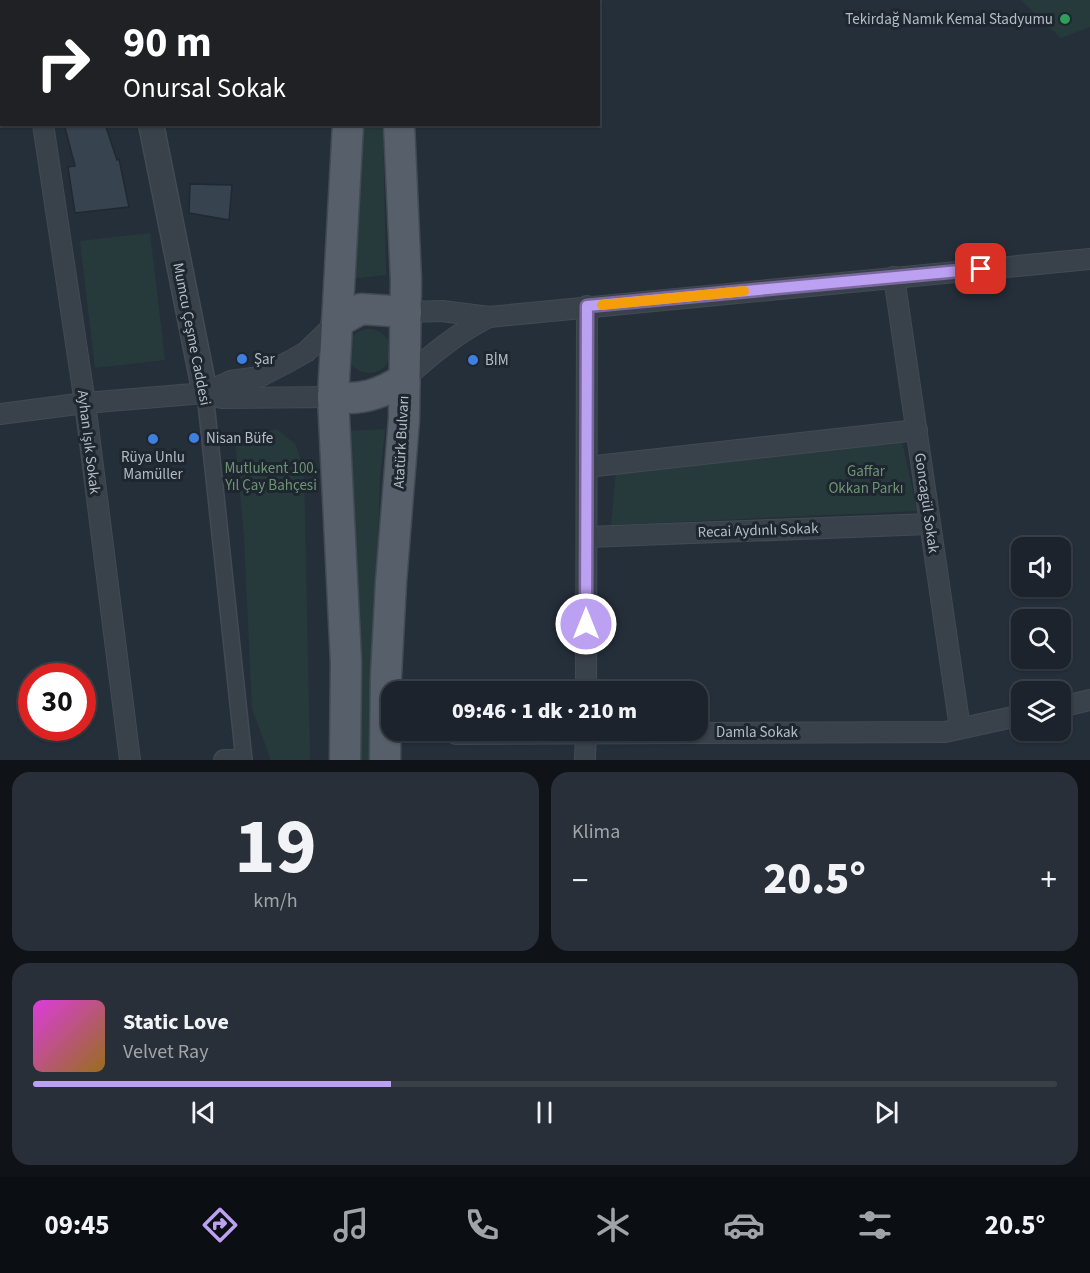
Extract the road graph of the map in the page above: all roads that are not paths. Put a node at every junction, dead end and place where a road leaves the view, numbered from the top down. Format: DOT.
graph roads {
  1 [pos="43,126"];
  2 [pos="151,126"];
  3 [pos="348,126"];
  4 [pos="399,126"];
  5 [pos="1090,258"];
  6 [pos="894,277"];
  7 [pos="587,306"];
  8 [pos="406,312"];
  9 [pos="489,317"];
  10 [pos="337,322"];
  11 [pos="404,379"];
  12 [pos="205,393"];
  13 [pos="333,397"];
  14 [pos="85,403"];
  15 [pos="0,414"];
  16 [pos="917,430"];
  17 [pos="587,467"];
  18 [pos="930,524"];
  19 [pos="587,537"];
  20 [pos="586,681"];
  21 [pos="1090,700"];
  22 [pos="1071,704"];
  23 [pos="1011,717"];
  24 [pos="960,728"];
  25 [pos="708,732"];
  26 [pos="586,741"];
  27 [pos="130,760"];
  28 [pos="224,760"];
  29 [pos="242,760"];
  30 [pos="345,760"];
  31 [pos="385,760"];
  32 [pos="585,760"];
  1 -- 14 [label="street, Ayhan Işık Sokak"];
  2 -- 12 [label="street, Mumcu Çeşme Caddesi"];
  3 -- 10 [label="main road"];
  4 -- 8 [label="main road, Atatürk Bulvarı"];
  5 -- 6 [label="street"];
  6 -- 7 [label="street"];
  6 -- 16 [label="street, Goncagül Sokak"];
  7 -- 9 [label="street"];
  7 -- 17 [label="street"];
  8 -- 9 [label="street"];
  8 -- 10 [label="main road"];
  8 -- 11 [label="main road, Atatürk Bulvarı"];
  9 -- 11 [label="street"];
  10 -- 12 [label="street"];
  10 -- 13 [label="main road"];
  11 -- 13 [label="main road"];
  11 -- 31 [label="main road, Atatürk Bulvarı"];
  12 -- 13 [label="street"];
  12 -- 14 [label="street"];
  12 -- 29 [label="street, Mumcu Çeşme Caddesi"];
  13 -- 30 [label="main road"];
  14 -- 15 [label="street"];
  14 -- 27 [label="street, Ayhan Işık Sokak"];
  16 -- 17 [label="street"];
  16 -- 18 [label="street, Goncagül Sokak"];
  17 -- 19 [label="street"];
  18 -- 19 [label="street, Recai Aydınlı Sokak"];
  18 -- 24 [label="street, Goncagül Sokak"];
  19 -- 20 [label="street"];
  21 -- 22 [label="street"];
  23 -- 24 [label="street, Damla Sokak"];
  24 -- 25 [label="street, Damla Sokak"];
  26 -- 32 [label="street"];
  28 -- 29 [label="street"];
}
